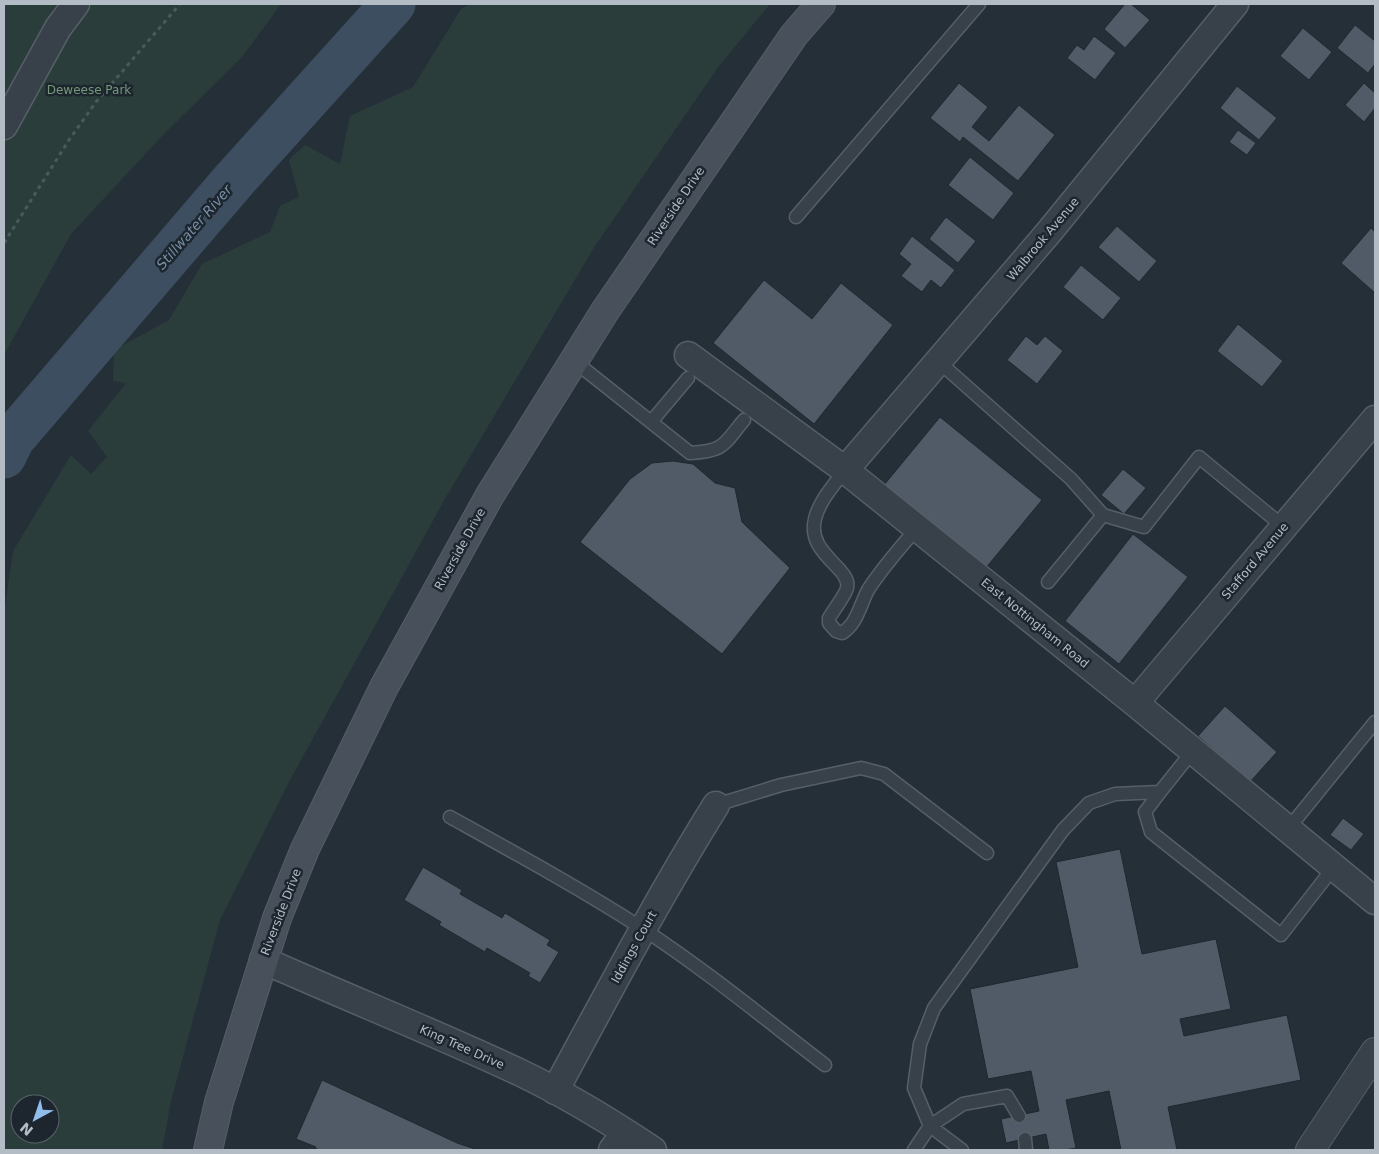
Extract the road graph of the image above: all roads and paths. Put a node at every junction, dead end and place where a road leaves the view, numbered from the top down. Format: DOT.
graph roads {
  1 [pos="76,4"];
  2 [pos="180,4"];
  3 [pos="821,4"];
  4 [pos="979,4"];
  5 [pos="1235,4"];
  6 [pos="4,126"];
  7 [pos="796,217"];
  8 [pos="4,243"];
  9 [pos="574,361"];
  10 [pos="938,361"];
  11 [pos="688,367"];
  12 [pos="1375,419"];
  13 [pos="744,420"];
  14 [pos="652,422"];
  15 [pos="844,470"];
  16 [pos="1103,515"];
  17 [pos="1284,527"];
  18 [pos="916,528"];
  19 [pos="1048,582"];
  20 [pos="1135,704"];
  21 [pos="1375,722"];
  22 [pos="1192,752"];
  23 [pos="1160,792"];
  24 [pos="716,805"];
  25 [pos="450,817"];
  26 [pos="1288,829"];
  27 [pos="987,853"];
  28 [pos="1334,867"];
  29 [pos="1375,901"];
  30 [pos="644,930"];
  31 [pos="263,960"];
  32 [pos="1375,1052"];
  33 [pos="825,1066"];
  34 [pos="554,1091"];
  35 [pos="1019,1116"];
  36 [pos="930,1126"];
  37 [pos="618,1141"];
  38 [pos="208,1150"];
  39 [pos="653,1150"];
  40 [pos="914,1150"];
  41 [pos="962,1150"];
  42 [pos="1310,1150"];
  1 -- 6 [label="street"];
  2 -- 8 [label="path"];
  3 -- 9 [label="main road, Riverside Drive"];
  4 -- 7 [label="lane"];
  5 -- 10 [label="street, Walbrook Avenue"];
  9 -- 14 [label="lane"];
  9 -- 31 [label="main road, Riverside Drive"];
  10 -- 15 [label="street, Walbrook Avenue"];
  10 -- 16 [label="lane"];
  11 -- 14 [label="lane"];
  11 -- 15 [label="street, East Nottingham Road"];
  12 -- 17 [label="street, Stafford Avenue"];
  13 -- 14 [label="lane"];
  15 -- 18 [label="street, East Nottingham Road"];
  15 -- 18 [label="lane"];
  16 -- 17 [label="lane"];
  16 -- 19 [label="lane"];
  17 -- 20 [label="street, Stafford Avenue"];
  18 -- 20 [label="street, East Nottingham Road"];
  20 -- 22 [label="street, East Nottingham Road"];
  21 -- 26 [label="lane"];
  22 -- 23 [label="lane"];
  22 -- 26 [label="street, East Nottingham Road"];
  23 -- 28 [label="lane"];
  23 -- 36 [label="lane"];
  24 -- 27 [label="lane"];
  24 -- 30 [label="street, Iddings Court"];
  25 -- 30 [label="lane"];
  26 -- 28 [label="street, East Nottingham Road"];
  28 -- 29 [label="street, East Nottingham Road"];
  30 -- 33 [label="lane"];
  30 -- 34 [label="street, Iddings Court"];
  31 -- 34 [label="street, King Tree Drive"];
  31 -- 38 [label="main road, Riverside Drive"];
  32 -- 42 [label="street"];
  34 -- 37 [label="street, King Tree Drive"];
  35 -- 36 [label="lane"];
  36 -- 40 [label="lane"];
  36 -- 41 [label="lane"];
  37 -- 39 [label="street, King Tree Drive"];
}
